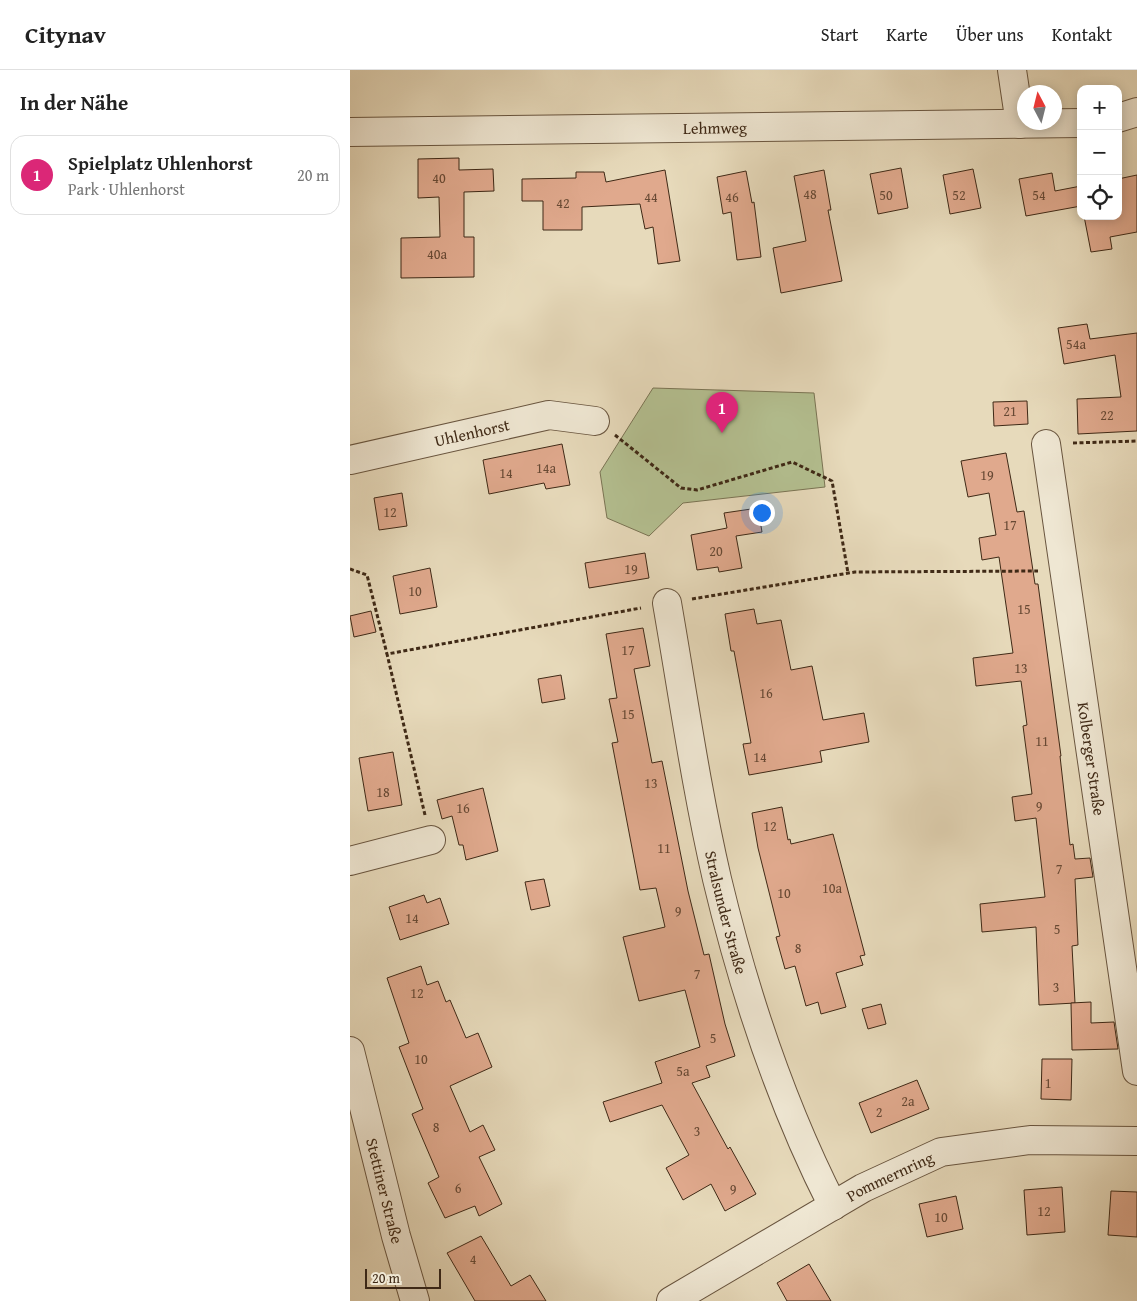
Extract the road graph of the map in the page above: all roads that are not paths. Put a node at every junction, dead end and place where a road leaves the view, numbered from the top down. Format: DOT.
graph roads {
  1 [pos="1012,70"];
  2 [pos="1017,104"];
  3 [pos="1137,112"];
  4 [pos="1122,117"];
  5 [pos="1062,123"];
  6 [pos="1077,123"];
  7 [pos="1017,124"];
  8 [pos="1122,127"];
  9 [pos="1137,130"];
  10 [pos="350,132"];
  11 [pos="595,421"];
  12 [pos="1046,444"];
  13 [pos="350,460"];
  14 [pos="667,603"];
  15 [pos="431,840"];
  16 [pos="350,861"];
  17 [pos="350,1051"];
  18 [pos="1137,1071"];
  19 [pos="1137,1142"];
  20 [pos="833,1206"];
  21 [pos="702,1294"];
  22 [pos="415,1301"];
  23 [pos="670,1301"];
  1 -- 2 [label="street"];
  3 -- 4 [label="street"];
  5 -- 6 [label="street, Lehmweg"];
  7 -- 10 [label="street, Lehmweg"];
  8 -- 9 [label="street"];
  11 -- 13 [label="street, Uhlenhorst"];
  12 -- 18 [label="street, Kolberger Straße"];
  14 -- 20 [label="street, Stralsunder Straße"];
  15 -- 16 [label="street"];
  17 -- 22 [label="street, Stettiner Straße"];
  19 -- 20 [label="street, Pommernring"];
  20 -- 21 [label="street, Pommernring"];
  21 -- 23 [label="street, Pommernring"];
}
